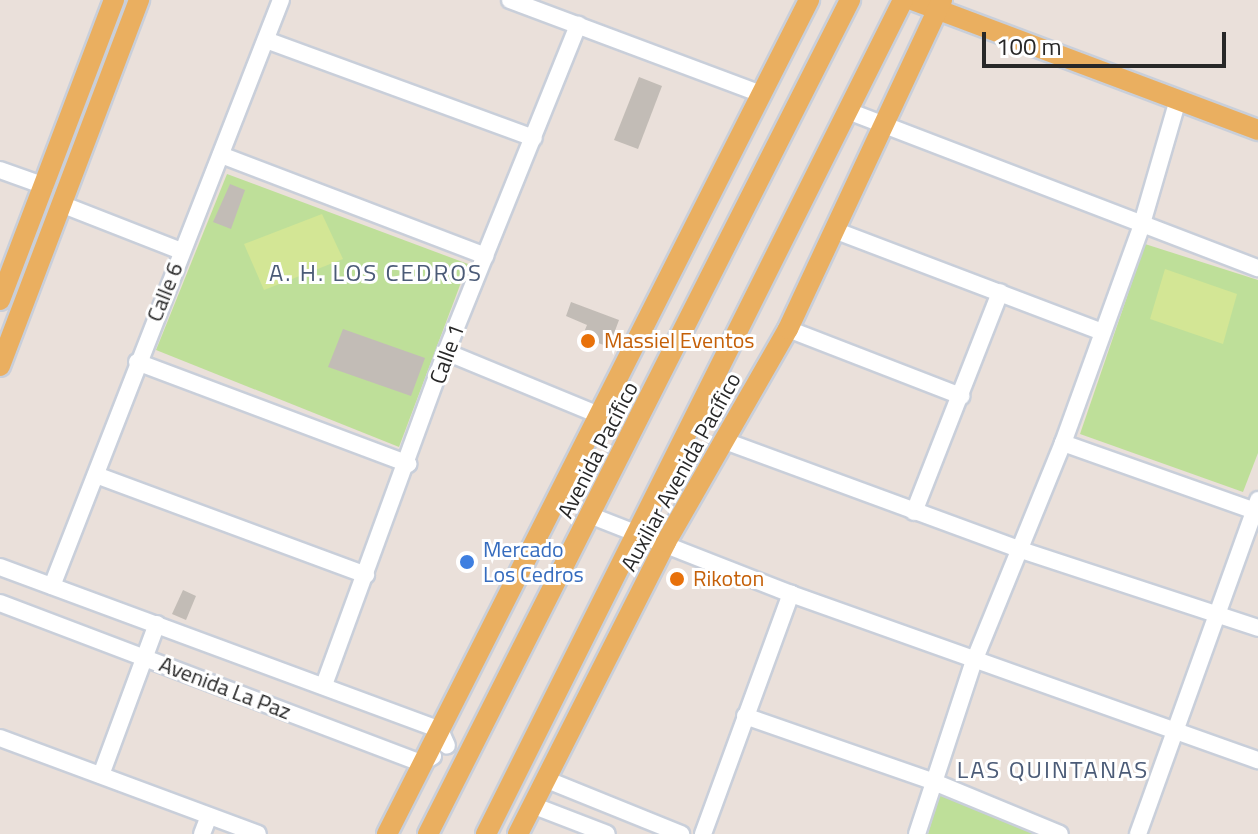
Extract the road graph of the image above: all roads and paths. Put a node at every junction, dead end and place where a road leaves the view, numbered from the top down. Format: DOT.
graph roads {
  1 [pos="114,0"];
  2 [pos="139,0"];
  3 [pos="281,0"];
  4 [pos="510,0"];
  5 [pos="809,0"];
  6 [pos="850,0"];
  7 [pos="903,0"];
  8 [pos="912,0"];
  9 [pos="931,3"];
  10 [pos="578,25"];
  11 [pos="266,40"];
  12 [pos="761,94"];
  13 [pos="1178,100"];
  14 [pos="848,111"];
  15 [pos="882,127"];
  16 [pos="1258,130"];
  17 [pos="534,138"];
  18 [pos="221,155"];
  19 [pos="0,170"];
  20 [pos="45,186"];
  21 [pos="61,204"];
  22 [pos="1141,227"];
  23 [pos="834,230"];
  24 [pos="181,251"];
  25 [pos="485,256"];
  26 [pos="1258,268"];
  27 [pos="1000,292"];
  28 [pos="0,300"];
  29 [pos="788,329"];
  30 [pos="1102,332"];
  31 [pos="446,352"];
  32 [pos="137,362"];
  33 [pos="0,366"];
  34 [pos="961,396"];
  35 [pos="599,415"];
  36 [pos="725,441"];
  37 [pos="1063,443"];
  38 [pos="409,464"];
  39 [pos="96,475"];
  40 [pos="1257,507"];
  41 [pos="914,512"];
  42 [pos="592,516"];
  43 [pos="636,532"];
  44 [pos="666,542"];
  45 [pos="1018,549"];
  46 [pos="0,567"];
  47 [pos="366,575"];
  48 [pos="52,586"];
  49 [pos="791,594"];
  50 [pos="0,603"];
  51 [pos="1214,613"];
  52 [pos="157,624"];
  53 [pos="1258,628"];
  54 [pos="145,658"];
  55 [pos="974,661"];
  56 [pos="324,685"];
  57 [pos="745,716"];
  58 [pos="1176,729"];
  59 [pos="0,738"];
  60 [pos="443,738"];
  61 [pos="474,749"];
  62 [pos="1258,760"];
  63 [pos="422,763"];
  64 [pos="101,775"];
  65 [pos="545,779"];
  66 [pos="934,782"];
  67 [pos="532,805"];
  68 [pos="209,816"];
  69 [pos="202,834"];
  70 [pos="258,834"];
  71 [pos="387,834"];
  72 [pos="428,834"];
  73 [pos="486,834"];
  74 [pos="518,834"];
  75 [pos="607,834"];
  76 [pos="681,834"];
  77 [pos="703,834"];
  78 [pos="917,834"];
  79 [pos="1060,834"];
  80 [pos="1138,834"];
  1 -- 20 [label="main road"];
  2 -- 21 [label="main road"];
  3 -- 11 [label="street, Calle 6"];
  4 -- 10 [label="street"];
  5 -- 12 [label="main road"];
  6 -- 42 [label="main road, Avenida Pacífico"];
  7 -- 14 [label="main road"];
  8 -- 9 [label="main road"];
  9 -- 13 [label="main road"];
  9 -- 15 [label="main road, Auxiliar Avenida Pacífico"];
  10 -- 12 [label="street"];
  10 -- 17 [label="street, Calle 1"];
  11 -- 17 [label="street"];
  11 -- 18 [label="street, Calle 6"];
  12 -- 35 [label="main road"];
  13 -- 16 [label="main road"];
  13 -- 22 [label="street"];
  14 -- 15 [label="street"];
  14 -- 43 [label="main road"];
  15 -- 22 [label="street"];
  15 -- 23 [label="main road, Auxiliar Avenida Pacífico"];
  17 -- 25 [label="street, Calle 1"];
  18 -- 24 [label="street, Calle 6"];
  18 -- 25 [label="street"];
  19 -- 20 [label="street"];
  20 -- 28 [label="main road"];
  21 -- 24 [label="street"];
  21 -- 33 [label="main road"];
  22 -- 26 [label="street"];
  22 -- 30 [label="street"];
  23 -- 27 [label="street"];
  23 -- 29 [label="main road, Auxiliar Avenida Pacífico"];
  24 -- 32 [label="street, Calle 6"];
  25 -- 31 [label="street, Calle 1"];
  27 -- 30 [label="street"];
  27 -- 34 [label="street"];
  29 -- 34 [label="street"];
  29 -- 36 [label="main road, Auxiliar Avenida Pacífico"];
  30 -- 37 [label="street"];
  31 -- 35 [label="street"];
  31 -- 38 [label="street, Calle 1"];
  32 -- 38 [label="street"];
  32 -- 39 [label="street, Calle 6"];
  34 -- 41 [label="street"];
  35 -- 60 [label="main road"];
  36 -- 41 [label="street"];
  36 -- 44 [label="main road, Auxiliar Avenida Pacífico"];
  37 -- 40 [label="street"];
  37 -- 45 [label="street"];
  38 -- 47 [label="street, Calle 1"];
  39 -- 47 [label="street"];
  39 -- 48 [label="street, Calle 6"];
  40 -- 51 [label="street"];
  41 -- 45 [label="street"];
  42 -- 43 [label="street"];
  42 -- 61 [label="main road, Avenida Pacífico"];
  43 -- 44 [label="street"];
  43 -- 73 [label="main road"];
  44 -- 49 [label="street"];
  44 -- 65 [label="main road, Auxiliar Avenida Pacífico"];
  45 -- 51 [label="street"];
  45 -- 55 [label="street"];
  46 -- 48 [label="street"];
  47 -- 56 [label="street, Calle 1"];
  48 -- 52 [label="street"];
  49 -- 55 [label="street"];
  49 -- 57 [label="street"];
  50 -- 54 [label="street, Avenida La Paz"];
  51 -- 53 [label="street"];
  51 -- 58 [label="street"];
  52 -- 54 [label="street"];
  52 -- 56 [label="street"];
  54 -- 63 [label="street, Avenida La Paz"];
  54 -- 64 [label="street"];
  55 -- 58 [label="street"];
  55 -- 66 [label="street"];
  56 -- 60 [label="street"];
  57 -- 66 [label="street"];
  57 -- 77 [label="street"];
  58 -- 62 [label="street"];
  58 -- 80 [label="street"];
  59 -- 64 [label="street"];
  60 -- 61 [label="street"];
  60 -- 63 [label="main road"];
  61 -- 72 [label="main road, Avenida Pacífico"];
  63 -- 71 [label="main road"];
  64 -- 68 [label="street"];
  65 -- 67 [label="main road, Auxiliar Avenida Pacífico"];
  65 -- 76 [label="street"];
  66 -- 78 [label="street"];
  66 -- 79 [label="street"];
  67 -- 74 [label="main road, Auxiliar Avenida Pacífico"];
  67 -- 75 [label="street"];
  68 -- 69 [label="street"];
  68 -- 70 [label="street"];
}
